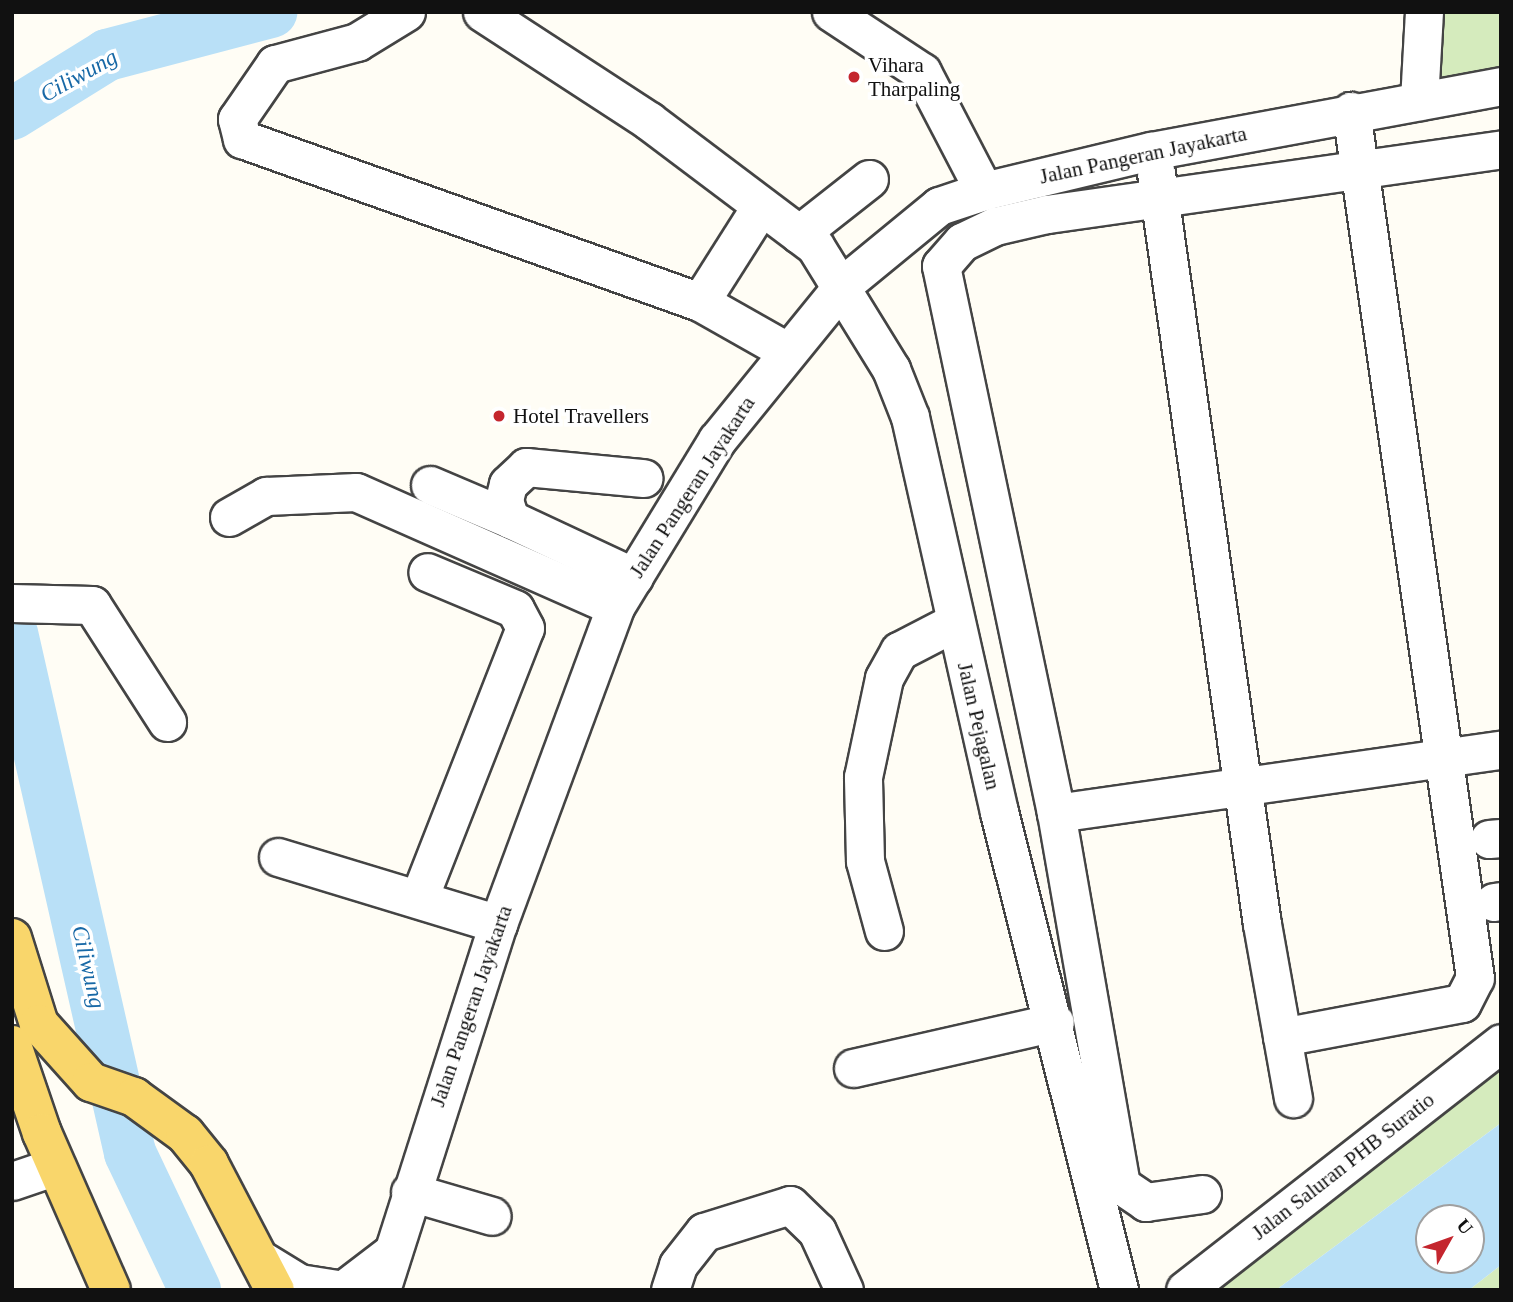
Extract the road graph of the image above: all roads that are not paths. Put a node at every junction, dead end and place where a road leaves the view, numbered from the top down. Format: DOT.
graph roads {
  1 [pos="406,12"];
  2 [pos="482,12"];
  3 [pos="831,12"];
  4 [pos="1424,12"];
  5 [pos="1501,86"];
  6 [pos="1419,101"];
  7 [pos="1351,111"];
  8 [pos="1501,149"];
  9 [pos="1151,151"];
  10 [pos="1359,167"];
  11 [pos="869,179"];
  12 [pos="984,191"];
  13 [pos="1160,195"];
  14 [pos="759,209"];
  15 [pos="799,234"];
  16 [pos="844,284"];
  17 [pos="700,302"];
  18 [pos="785,349"];
  19 [pos="593,456"];
  20 [pos="643,478"];
  21 [pos="429,485"];
  22 [pos="684,494"];
  23 [pos="229,517"];
  24 [pos="510,519"];
  25 [pos="426,572"];
  26 [pos="634,577"];
  27 [pos="12,603"];
  28 [pos="615,607"];
  29 [pos="955,622"];
  30 [pos="167,722"];
  31 [pos="1501,750"];
  32 [pos="1443,755"];
  33 [pos="1246,787"];
  34 [pos="1056,813"];
  35 [pos="278,858"];
  36 [pos="419,898"];
  37 [pos="498,924"];
  38 [pos="884,931"];
  39 [pos="12,938"];
  40 [pos="1055,1022"];
  41 [pos="1282,1037"];
  42 [pos="1501,1043"];
  43 [pos="12,1045"];
  44 [pos="853,1068"];
  45 [pos="95,1083"];
  46 [pos="1293,1098"];
  47 [pos="39,1150"];
  48 [pos="12,1181"];
  49 [pos="410,1192"];
  50 [pos="1202,1194"];
  51 [pos="492,1216"];
  52 [pos="390,1254"];
  53 [pos="267,1274"];
  54 [pos="111,1290"];
  55 [pos="381,1290"];
  56 [pos="670,1290"];
  57 [pos="844,1290"];
  58 [pos="1119,1290"];
  59 [pos="1185,1290"];
  1 -- 17 [label="street"];
  2 -- 14 [label="street, Jalan Pejagalan"];
  3 -- 12 [label="street"];
  4 -- 6 [label="street"];
  5 -- 6 [label="street, Jalan Pangeran Jayakarta"];
  6 -- 7 [label="street, Jalan Pangeran Jayakarta"];
  7 -- 9 [label="street, Jalan Pangeran Jayakarta"];
  7 -- 10 [label="street"];
  8 -- 10 [label="street"];
  9 -- 12 [label="street, Jalan Pangeran Jayakarta"];
  9 -- 13 [label="street"];
  10 -- 13 [label="street"];
  10 -- 32 [label="street"];
  11 -- 15 [label="street"];
  12 -- 16 [label="street, Jalan Pangeran Jayakarta"];
  13 -- 33 [label="street"];
  13 -- 34 [label="street"];
  14 -- 15 [label="street, Jalan Pejagalan"];
  14 -- 17 [label="street"];
  15 -- 16 [label="street, Jalan Pejagalan"];
  16 -- 18 [label="street, Jalan Pangeran Jayakarta"];
  16 -- 29 [label="street, Jalan Pejagalan"];
  17 -- 18 [label="street"];
  18 -- 22 [label="street, Jalan Pangeran Jayakarta"];
  19 -- 20 [label="street"];
  20 -- 22 [label="street"];
  20 -- 24 [label="street"];
  21 -- 24 [label="street"];
  22 -- 26 [label="street, Jalan Pangeran Jayakarta"];
  23 -- 28 [label="street"];
  24 -- 26 [label="street"];
  25 -- 36 [label="street"];
  26 -- 28 [label="street, Jalan Pangeran Jayakarta"];
  27 -- 30 [label="street"];
  28 -- 37 [label="street, Jalan Pangeran Jayakarta"];
  29 -- 38 [label="street"];
  29 -- 40 [label="street, Jalan Pejagalan"];
  31 -- 32 [label="street"];
  32 -- 33 [label="street"];
  32 -- 41 [label="street"];
  33 -- 34 [label="street"];
  33 -- 41 [label="street"];
  34 -- 50 [label="street"];
  35 -- 36 [label="street"];
  36 -- 37 [label="street"];
  37 -- 49 [label="street, Jalan Pangeran Jayakarta"];
  39 -- 45 [label="main road"];
  40 -- 44 [label="street"];
  40 -- 58 [label="street, Jalan Pejagalan"];
  41 -- 46 [label="street"];
  42 -- 59 [label="street, Jalan Saluran PHB Suratio"];
  43 -- 47 [label="main road"];
  45 -- 47 [label="main road"];
  45 -- 53 [label="main road"];
  47 -- 48 [label="street"];
  47 -- 54 [label="main road"];
  49 -- 51 [label="street"];
  49 -- 52 [label="street, Jalan Pangeran Jayakarta"];
  52 -- 53 [label="street"];
  52 -- 55 [label="street, Jalan Pangeran Jayakarta"];
  56 -- 57 [label="street"];
}
